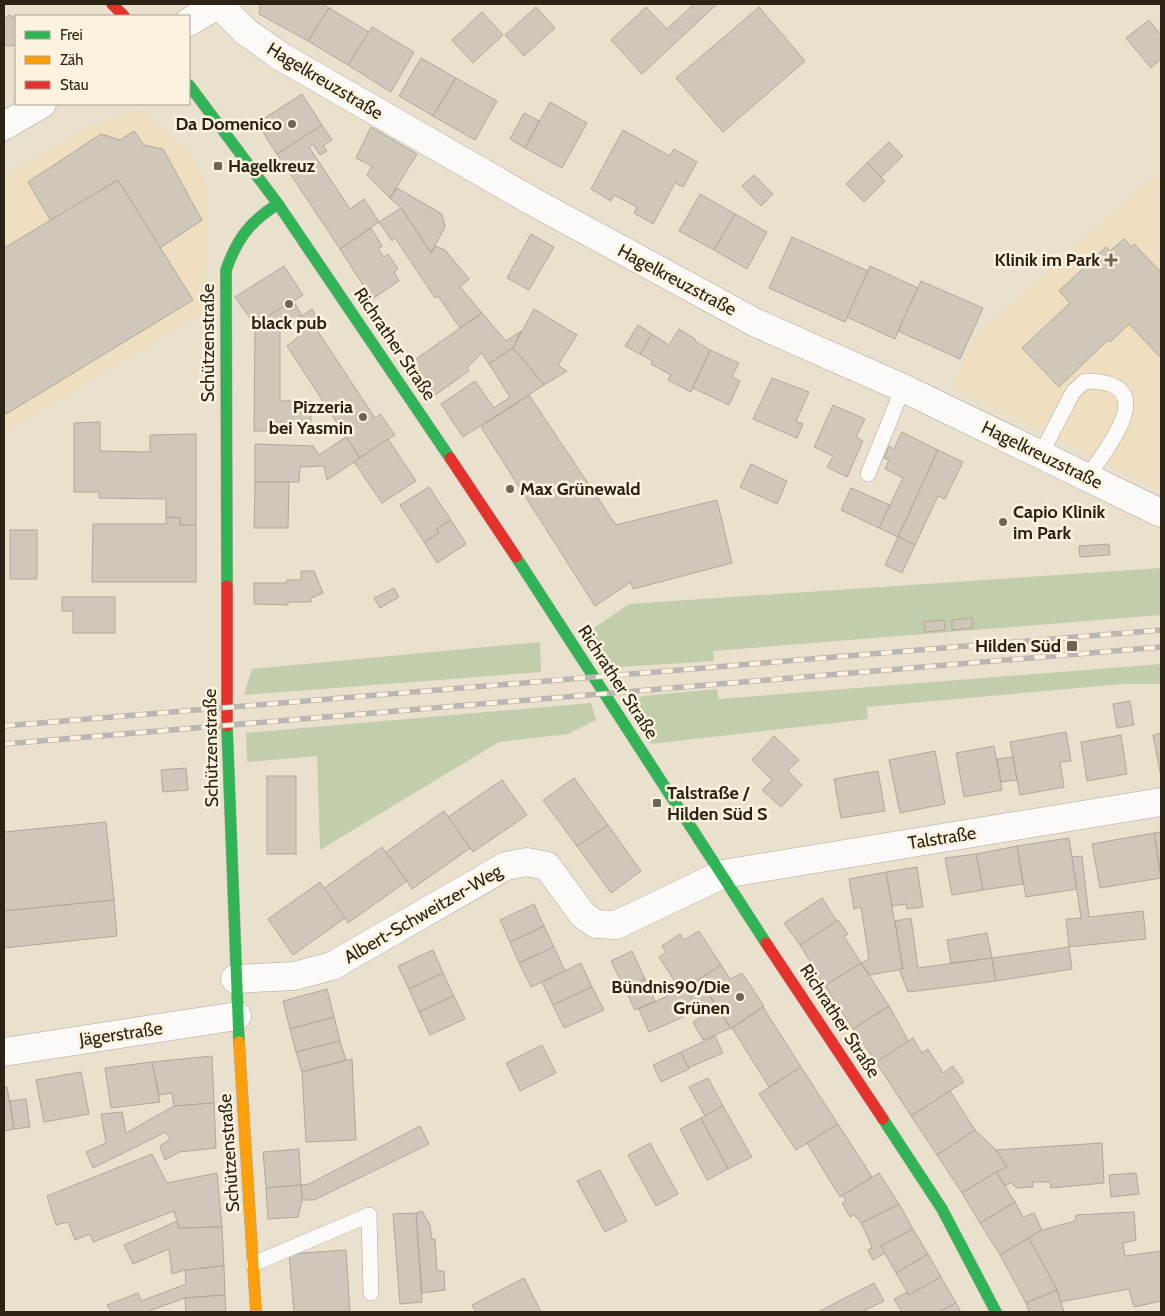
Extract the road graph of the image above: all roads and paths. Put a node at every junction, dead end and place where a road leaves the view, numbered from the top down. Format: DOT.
graph roads {
  1 [pos="112,4"];
  2 [pos="219,4"];
  3 [pos="123,15"];
  4 [pos="190,21"];
  5 [pos="190,86"];
  6 [pos="40,105"];
  7 [pos="4,126"];
  8 [pos="278,204"];
  9 [pos="903,388"];
  10 [pos="1042,454"];
  11 [pos="868,474"];
  12 [pos="1088,477"];
  13 [pos="1161,513"];
  14 [pos="1161,802"];
  15 [pos="723,874"];
  16 [pos="235,979"];
  17 [pos="237,1016"];
  18 [pos="4,1052"];
  19 [pos="253,1264"];
  20 [pos="371,1293"];
  21 [pos="256,1312"];
  22 [pos="996,1312"];
  1 -- 3 [label="main road"];
  2 -- 4 [label="street"];
  2 -- 9 [label="street, Hagelkreuzstraße"];
  5 -- 8 [label="main road, Richrather Straße"];
  6 -- 7 [label="street"];
  8 -- 15 [label="main road, Richrather Straße"];
  8 -- 16 [label="main road, Schützenstraße"];
  9 -- 10 [label="street, Hagelkreuzstraße"];
  9 -- 11 [label="lane"];
  10 -- 12 [label="street, Hagelkreuzstraße"];
  10 -- 12 [label="lane"];
  12 -- 13 [label="street, Hagelkreuzstraße"];
  14 -- 15 [label="street, Talstraße"];
  15 -- 16 [label="street, Albert-Schweitzer-Weg"];
  15 -- 22 [label="main road, Richrather Straße"];
  16 -- 17 [label="main road, Schützenstraße"];
  17 -- 18 [label="street, Jägerstraße"];
  17 -- 19 [label="main road, Schützenstraße"];
  19 -- 20 [label="lane"];
  19 -- 21 [label="main road, Schützenstraße"];
}
